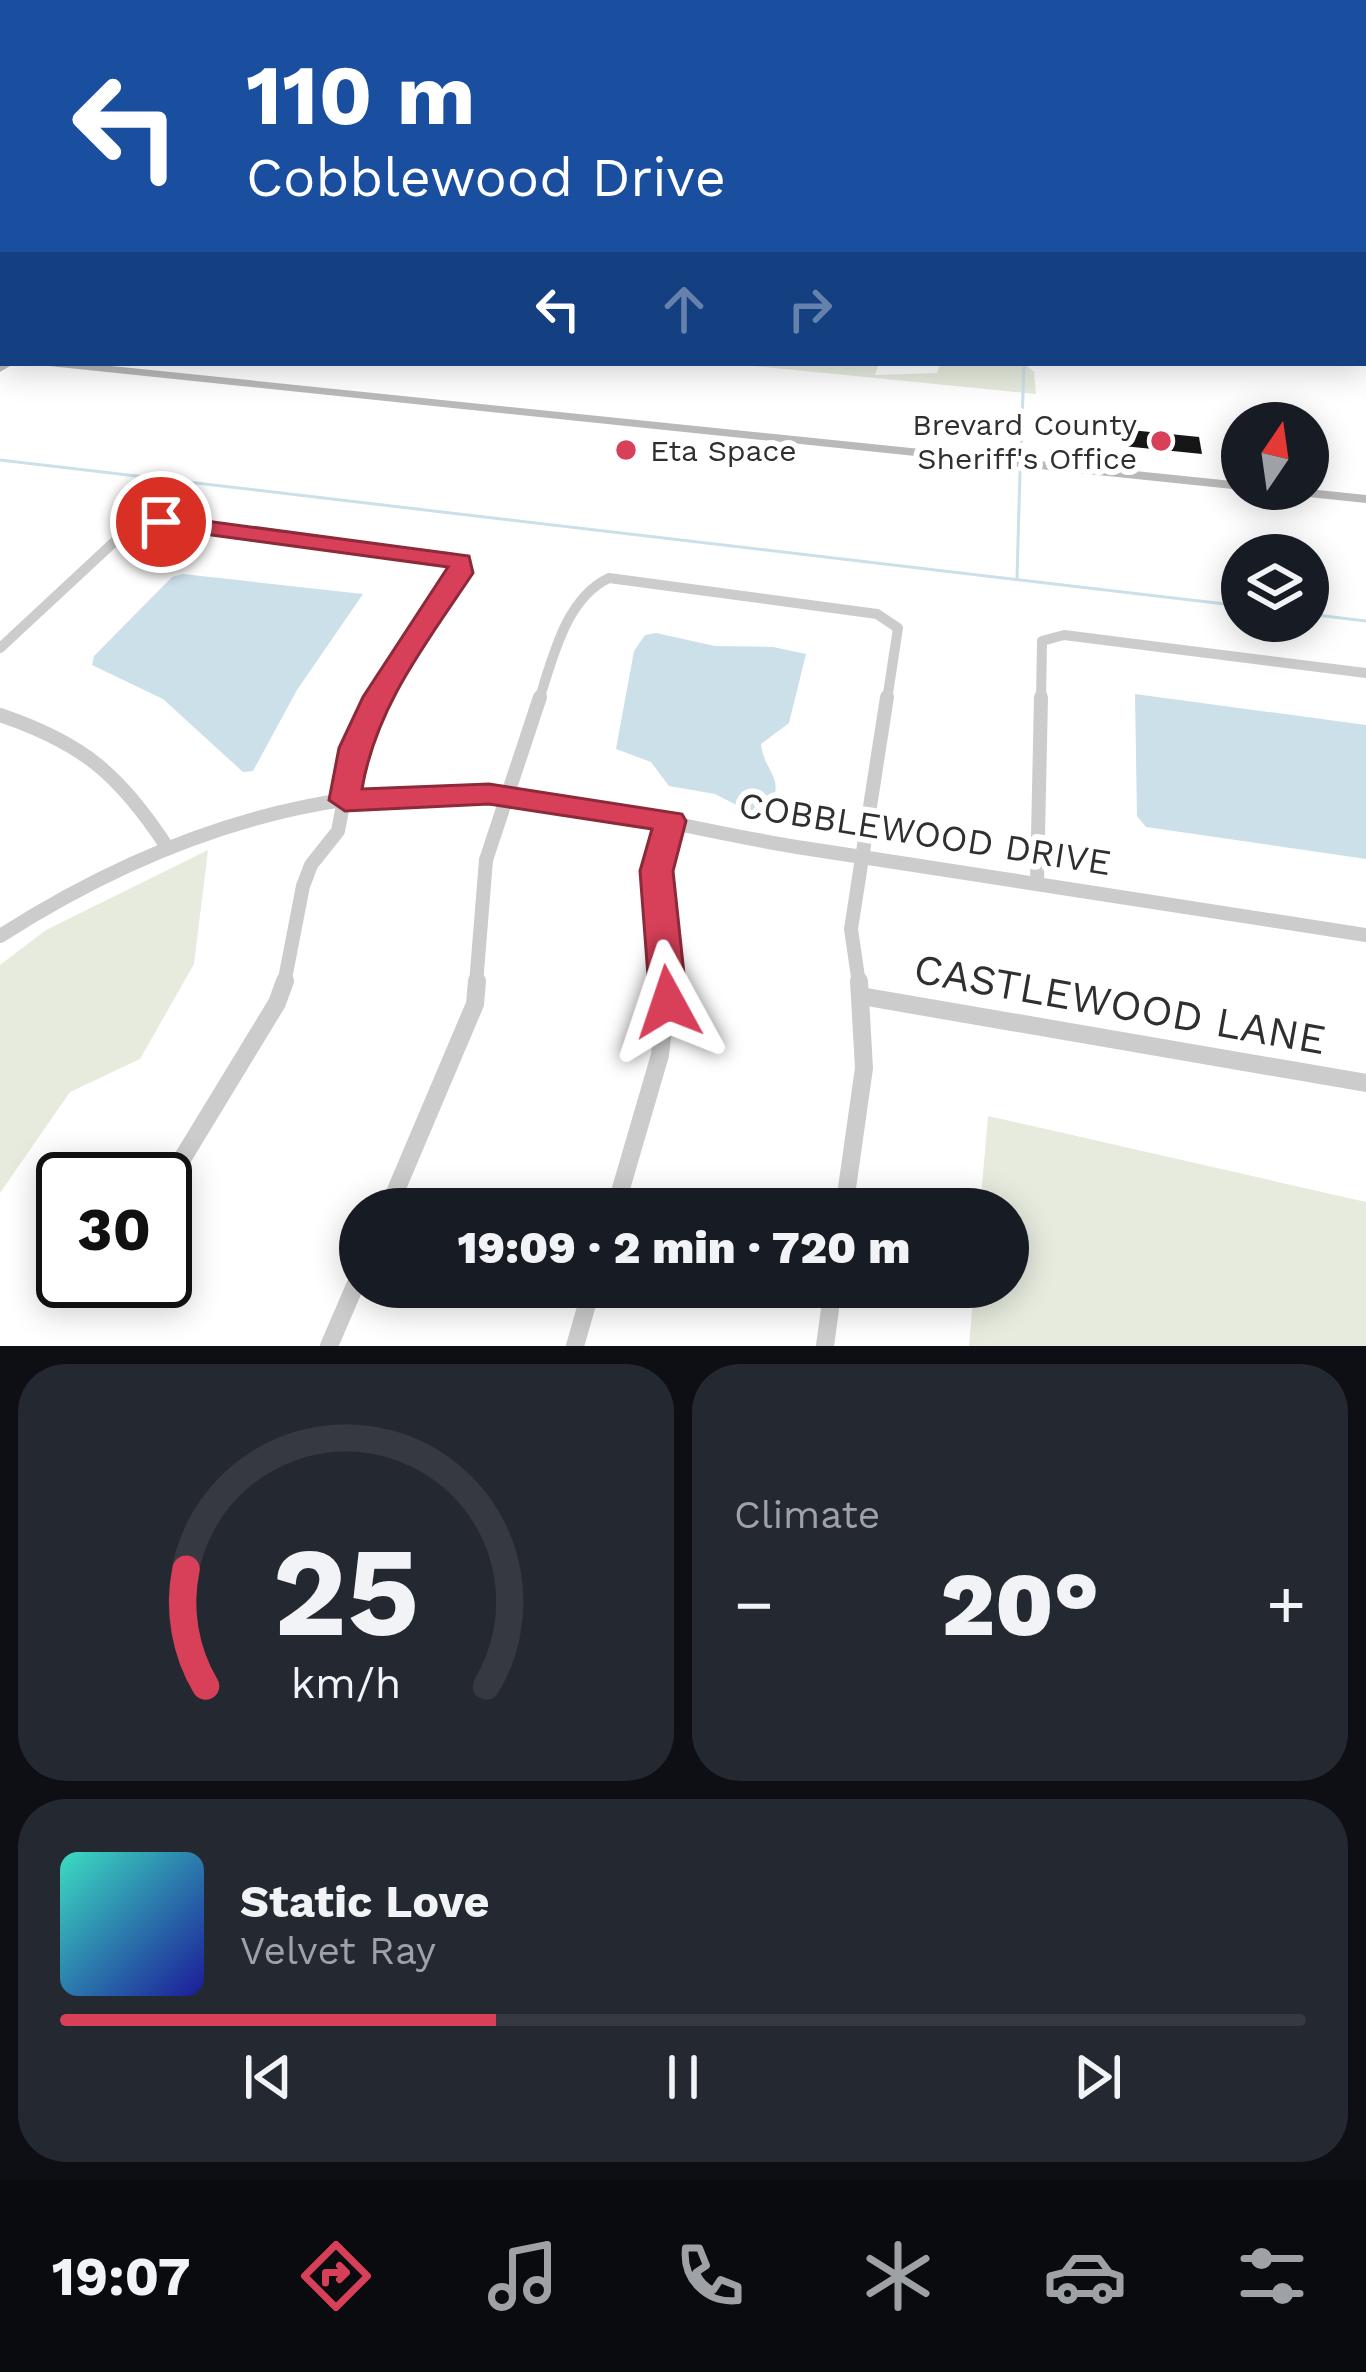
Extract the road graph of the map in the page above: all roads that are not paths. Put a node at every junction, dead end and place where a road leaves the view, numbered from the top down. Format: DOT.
graph roads {
  1 [pos="79,366"];
  2 [pos="1221,484"];
  3 [pos="1329,496"];
  4 [pos="1366,500"];
  5 [pos="0,648"];
  6 [pos="1366,673"];
  7 [pos="0,715"];
  8 [pos="507,796"];
  9 [pos="345,800"];
  10 [pos="670,821"];
  11 [pos="167,847"];
  12 [pos="861,857"];
  13 [pos="1037,883"];
  14 [pos="2,932"];
  15 [pos="1366,935"];
  16 [pos="861,996"];
  17 [pos="1366,1083"];
  18 [pos="186,1152"];
  19 [pos="397,1188"];
  20 [pos="621,1188"];
  21 [pos="847,1188"];
  22 [pos="345,1308"];
  23 [pos="586,1308"];
  24 [pos="830,1308"];
  25 [pos="329,1346"];
  26 [pos="575,1346"];
  27 [pos="825,1346"];
  1 -- 2 [label="street"];
  3 -- 4 [label="street"];
  5 -- 9 [label="street"];
  6 -- 13 [label="street"];
  7 -- 11 [label="street"];
  8 -- 9 [label="street, COBBLEWOOD DRIVE"];
  8 -- 10 [label="street, COBBLEWOOD DRIVE"];
  8 -- 12 [label="street"];
  8 -- 19 [label="street"];
  9 -- 11 [label="street, COBBLEWOOD DRIVE"];
  9 -- 18 [label="street"];
  10 -- 12 [label="street, COBBLEWOOD DRIVE"];
  10 -- 20 [label="street"];
  11 -- 14 [label="street, COBBLEWOOD DRIVE"];
  12 -- 13 [label="street, COBBLEWOOD DRIVE"];
  12 -- 16 [label="street"];
  13 -- 15 [label="street, COBBLEWOOD DRIVE"];
  16 -- 17 [label="street, CASTLEWOOD LANE"];
  16 -- 21 [label="street"];
  22 -- 25 [label="street"];
  23 -- 26 [label="street"];
  24 -- 27 [label="street"];
}
